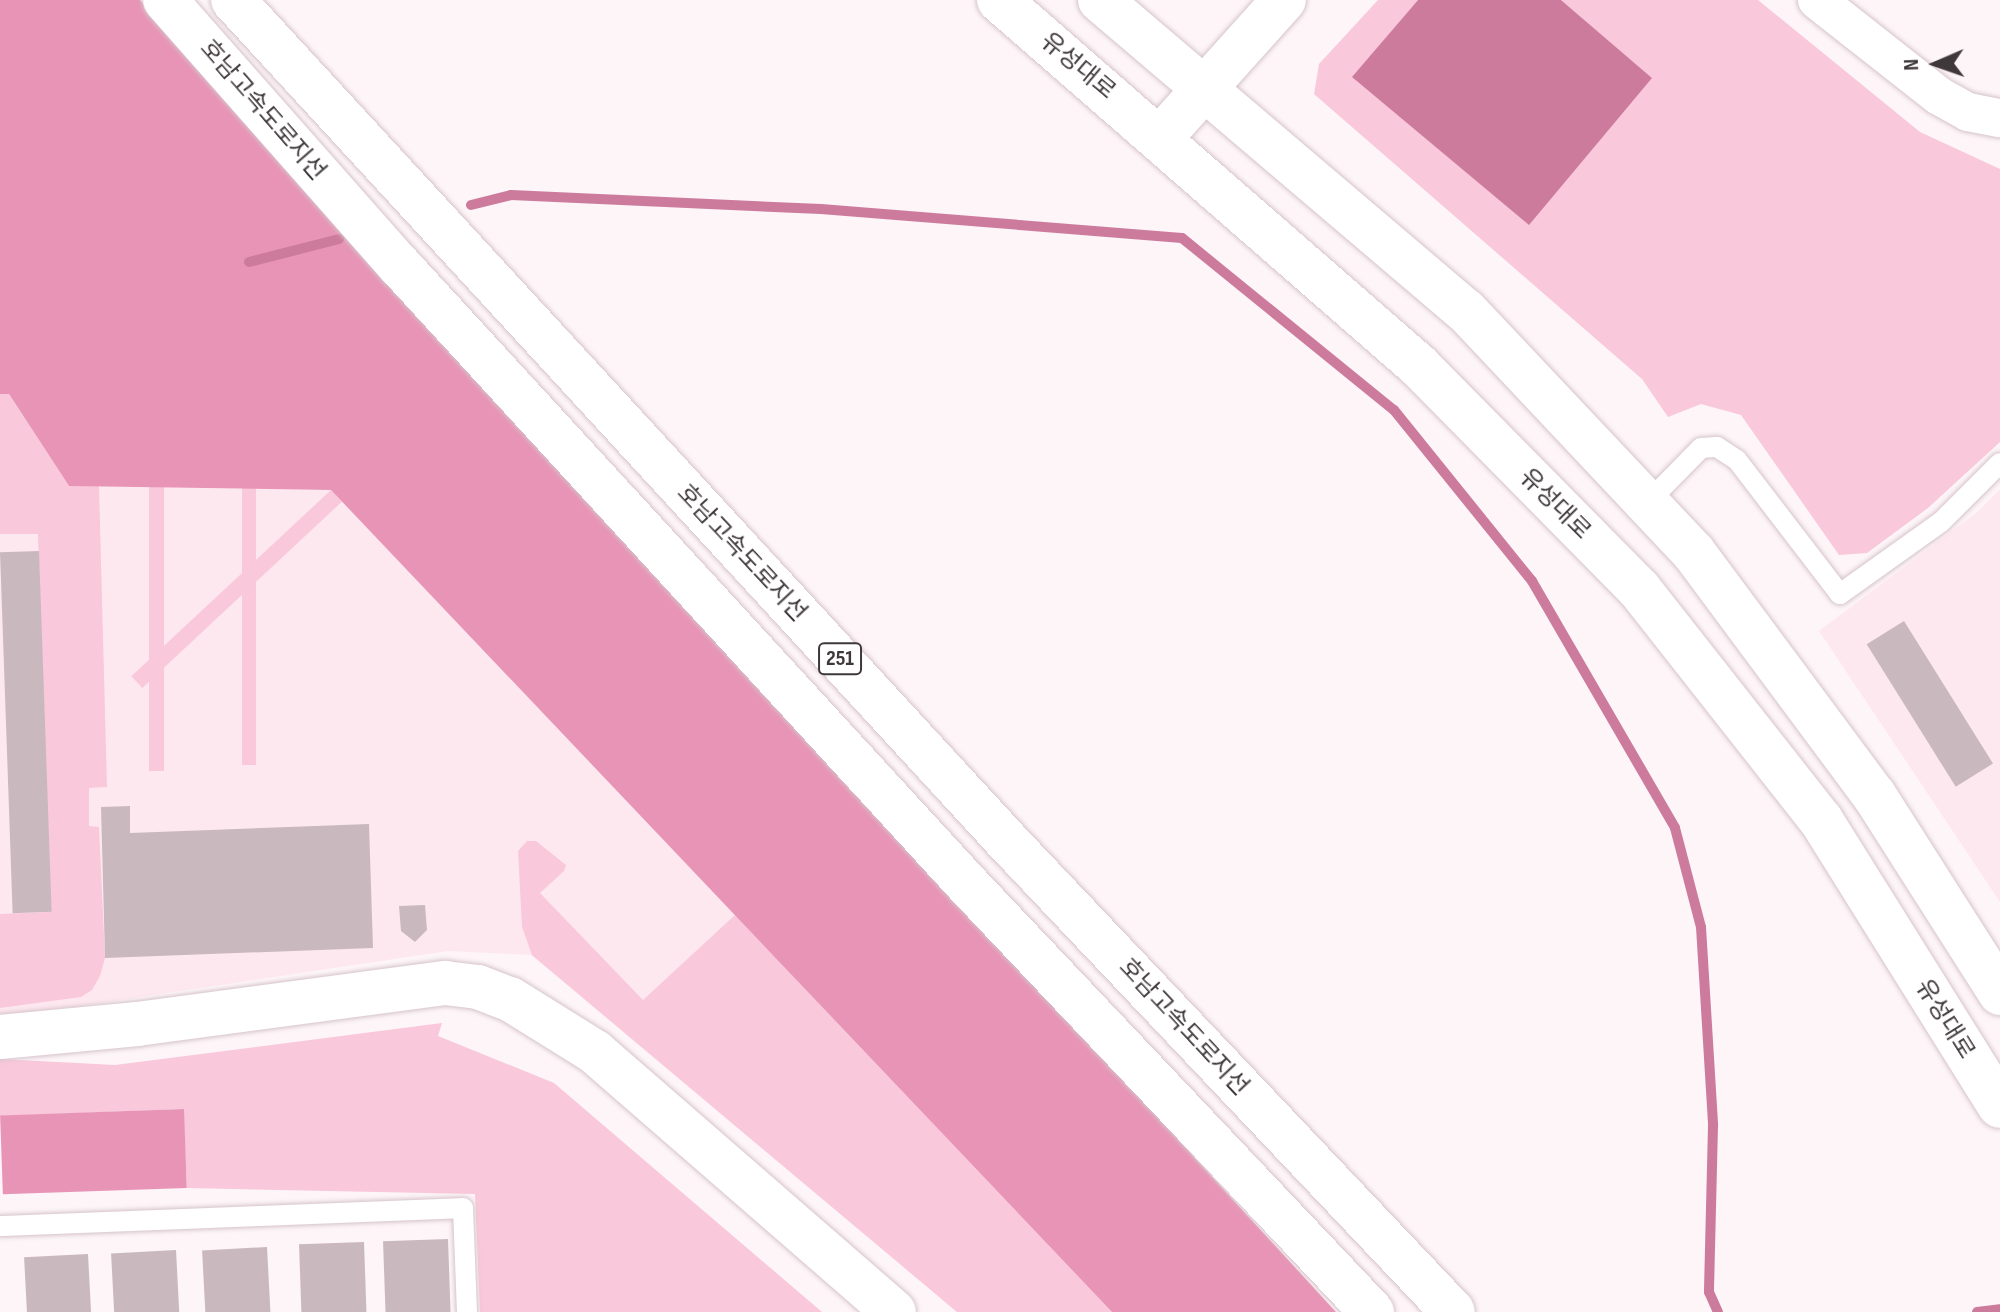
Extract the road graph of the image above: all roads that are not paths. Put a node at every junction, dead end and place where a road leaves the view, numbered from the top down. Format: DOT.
graph roads {
  1 [pos="165,0"];
  2 [pos="233,0"];
  3 [pos="999,0"];
  4 [pos="1100,0"];
  5 [pos="1284,0"];
  6 [pos="1817,0"];
  7 [pos="1205,88"];
  8 [pos="2000,118"];
  9 [pos="1161,137"];
  10 [pos="2000,463"];
  11 [pos="1646,504"];
  12 [pos="2000,993"];
  13 [pos="0,1037"];
  14 [pos="2000,1106"];
  15 [pos="0,1226"];
  16 [pos="467,1312"];
  17 [pos="894,1312"];
  18 [pos="1372,1312"];
  19 [pos="1453,1312"];
  1 -- 18 [label="main road, 호남고속도로지선 / 251"];
  2 -- 19 [label="main road, 호남고속도로지선 / 251"];
  3 -- 9 [label="main road, 유성대로"];
  4 -- 7 [label="main road"];
  5 -- 7 [label="main road"];
  6 -- 8 [label="street"];
  7 -- 9 [label="main road"];
  7 -- 11 [label="main road"];
  9 -- 14 [label="main road, 유성대로"];
  10 -- 11 [label="lane"];
  11 -- 12 [label="main road"];
  13 -- 17 [label="main road"];
  15 -- 16 [label="lane"];
}
